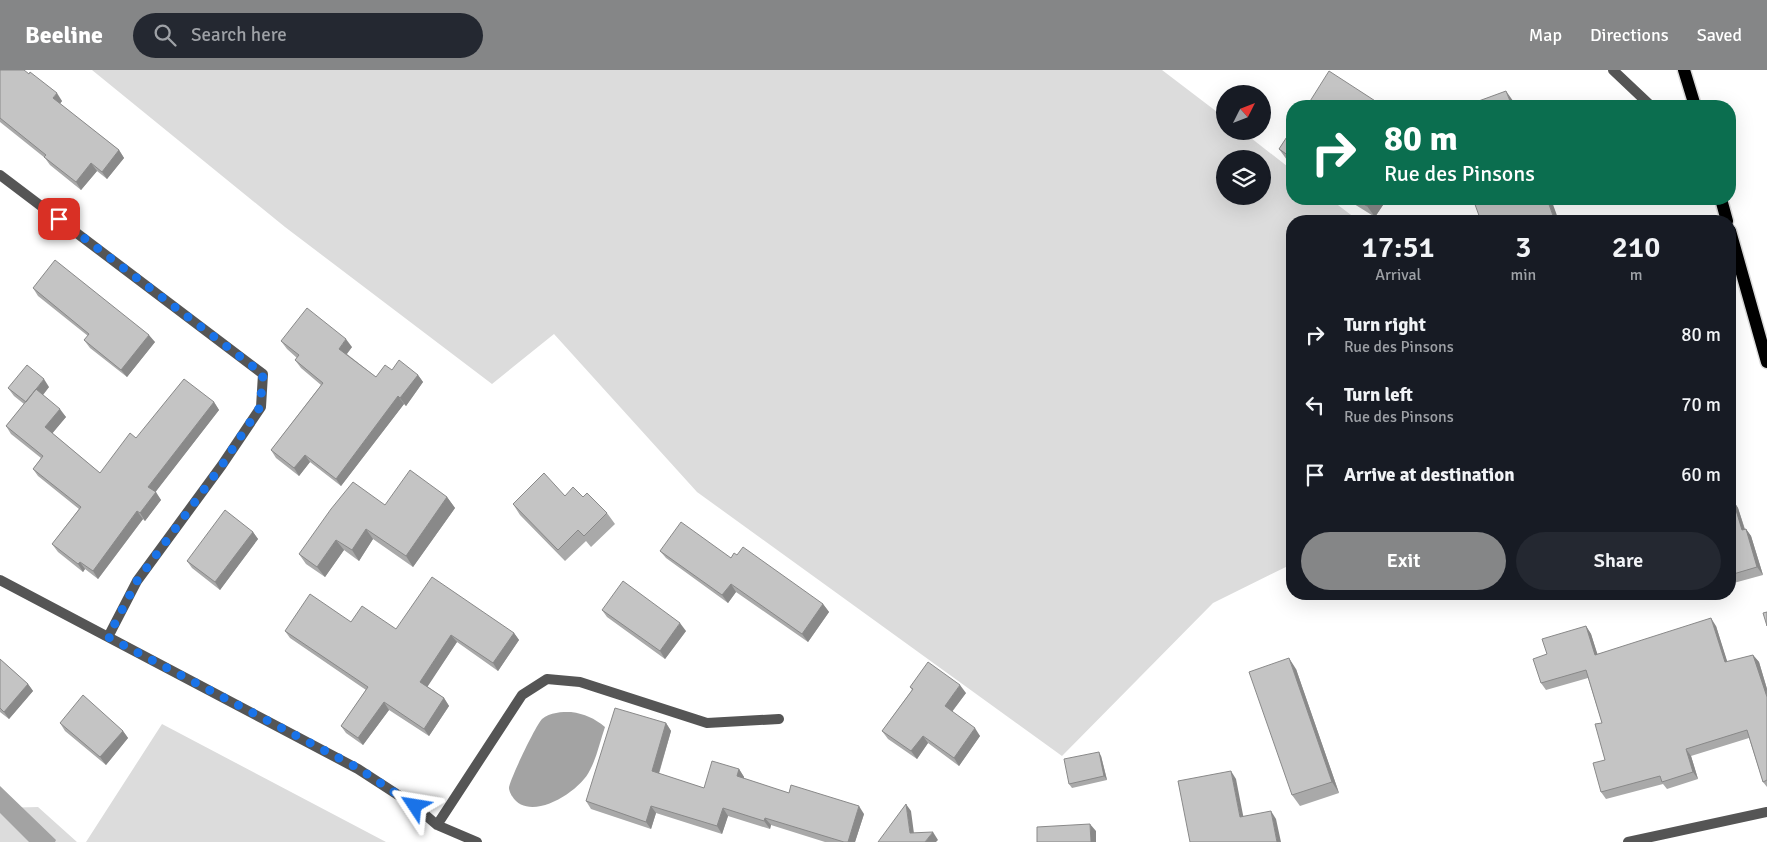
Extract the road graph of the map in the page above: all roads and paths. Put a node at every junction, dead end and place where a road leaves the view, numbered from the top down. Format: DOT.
graph roads {
  1 [pos="1613,70"];
  2 [pos="1684,70"];
  3 [pos="1645,100"];
  4 [pos="1692,100"];
  5 [pos="0,175"];
  6 [pos="1736,252"];
  7 [pos="1767,362"];
  8 [pos="0,580"];
  9 [pos="108,637"];
  10 [pos="779,719"];
  11 [pos="1767,812"];
  12 [pos="437,826"];
  13 [pos="476,842"];
  14 [pos="1628,842"];
  1 -- 3 [label="street"];
  2 -- 4 [label="main road"];
  5 -- 9 [label="street"];
  6 -- 7 [label="main road"];
  8 -- 9 [label="street"];
  9 -- 12 [label="street"];
  10 -- 12 [label="street"];
  11 -- 14 [label="street"];
  12 -- 13 [label="street"];
}
